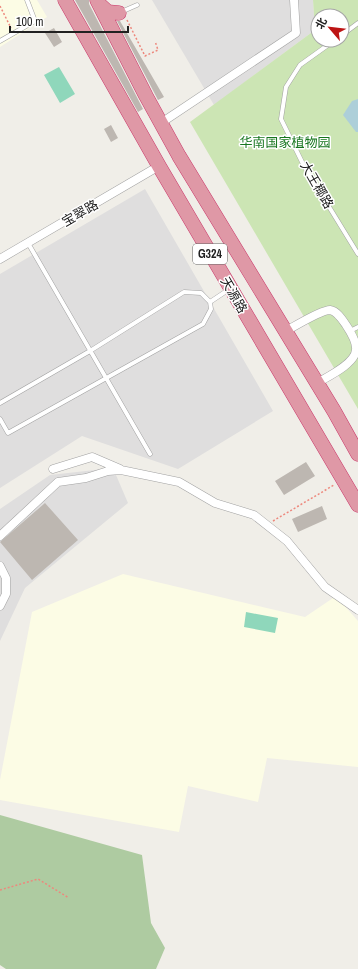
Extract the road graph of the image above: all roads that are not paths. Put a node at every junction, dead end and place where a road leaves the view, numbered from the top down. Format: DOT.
graph roads {
  1 [pos="27,0"];
  2 [pos="65,0"];
  3 [pos="294,0"];
  4 [pos="97,2"];
  5 [pos="137,5"];
  6 [pos="123,17"];
  7 [pos="114,33"];
  8 [pos="0,41"];
  9 [pos="324,48"];
  10 [pos="162,123"];
  11 [pos="159,166"];
  12 [pos="28,243"];
  13 [pos="358,254"];
  14 [pos="0,259"];
  15 [pos="230,289"];
  16 [pos="210,302"];
  17 [pos="358,327"];
  18 [pos="286,331"];
  19 [pos="350,331"];
  20 [pos="90,351"];
  21 [pos="106,378"];
  22 [pos="316,383"];
  23 [pos="0,404"];
  24 [pos="0,419"];
  25 [pos="150,454"];
  26 [pos="358,454"];
  27 [pos="53,469"];
  28 [pos="121,470"];
  29 [pos="358,505"];
  30 [pos="0,536"];
  31 [pos="0,566"];
  32 [pos="0,606"];
  33 [pos="358,610"];
  1 -- 8 [label="lane"];
  2 -- 11 [label="highway, 天源路 / G324"];
  3 -- 10 [label="street"];
  4 -- 6 [label="highway"];
  4 -- 7 [label="highway, 天源路 / G324"];
  5 -- 6 [label="lane"];
  6 -- 7 [label="highway"];
  7 -- 10 [label="highway, 天源路 / G324"];
  9 -- 13 [label="lane, 大王椰路"];
  10 -- 18 [label="highway, 天源路 / G324"];
  11 -- 12 [label="street, 宝翠路"];
  11 -- 15 [label="highway, 天源路 / G324"];
  12 -- 14 [label="street, 宝翠路"];
  12 -- 20 [label="lane"];
  15 -- 16 [label="lane"];
  15 -- 29 [label="highway, 天源路 / G324"];
  16 -- 20 [label="lane"];
  16 -- 21 [label="lane"];
  17 -- 19 [label="lane"];
  18 -- 19 [label="street"];
  18 -- 22 [label="highway, 天源路 / G324"];
  19 -- 22 [label="street"];
  20 -- 21 [label="lane"];
  20 -- 23 [label="lane"];
  21 -- 24 [label="lane"];
  21 -- 25 [label="lane"];
  22 -- 26 [label="highway, 天源路 / G324"];
  27 -- 28 [label="street"];
  28 -- 30 [label="street"];
  28 -- 33 [label="street"];
  31 -- 32 [label="street"];
}
